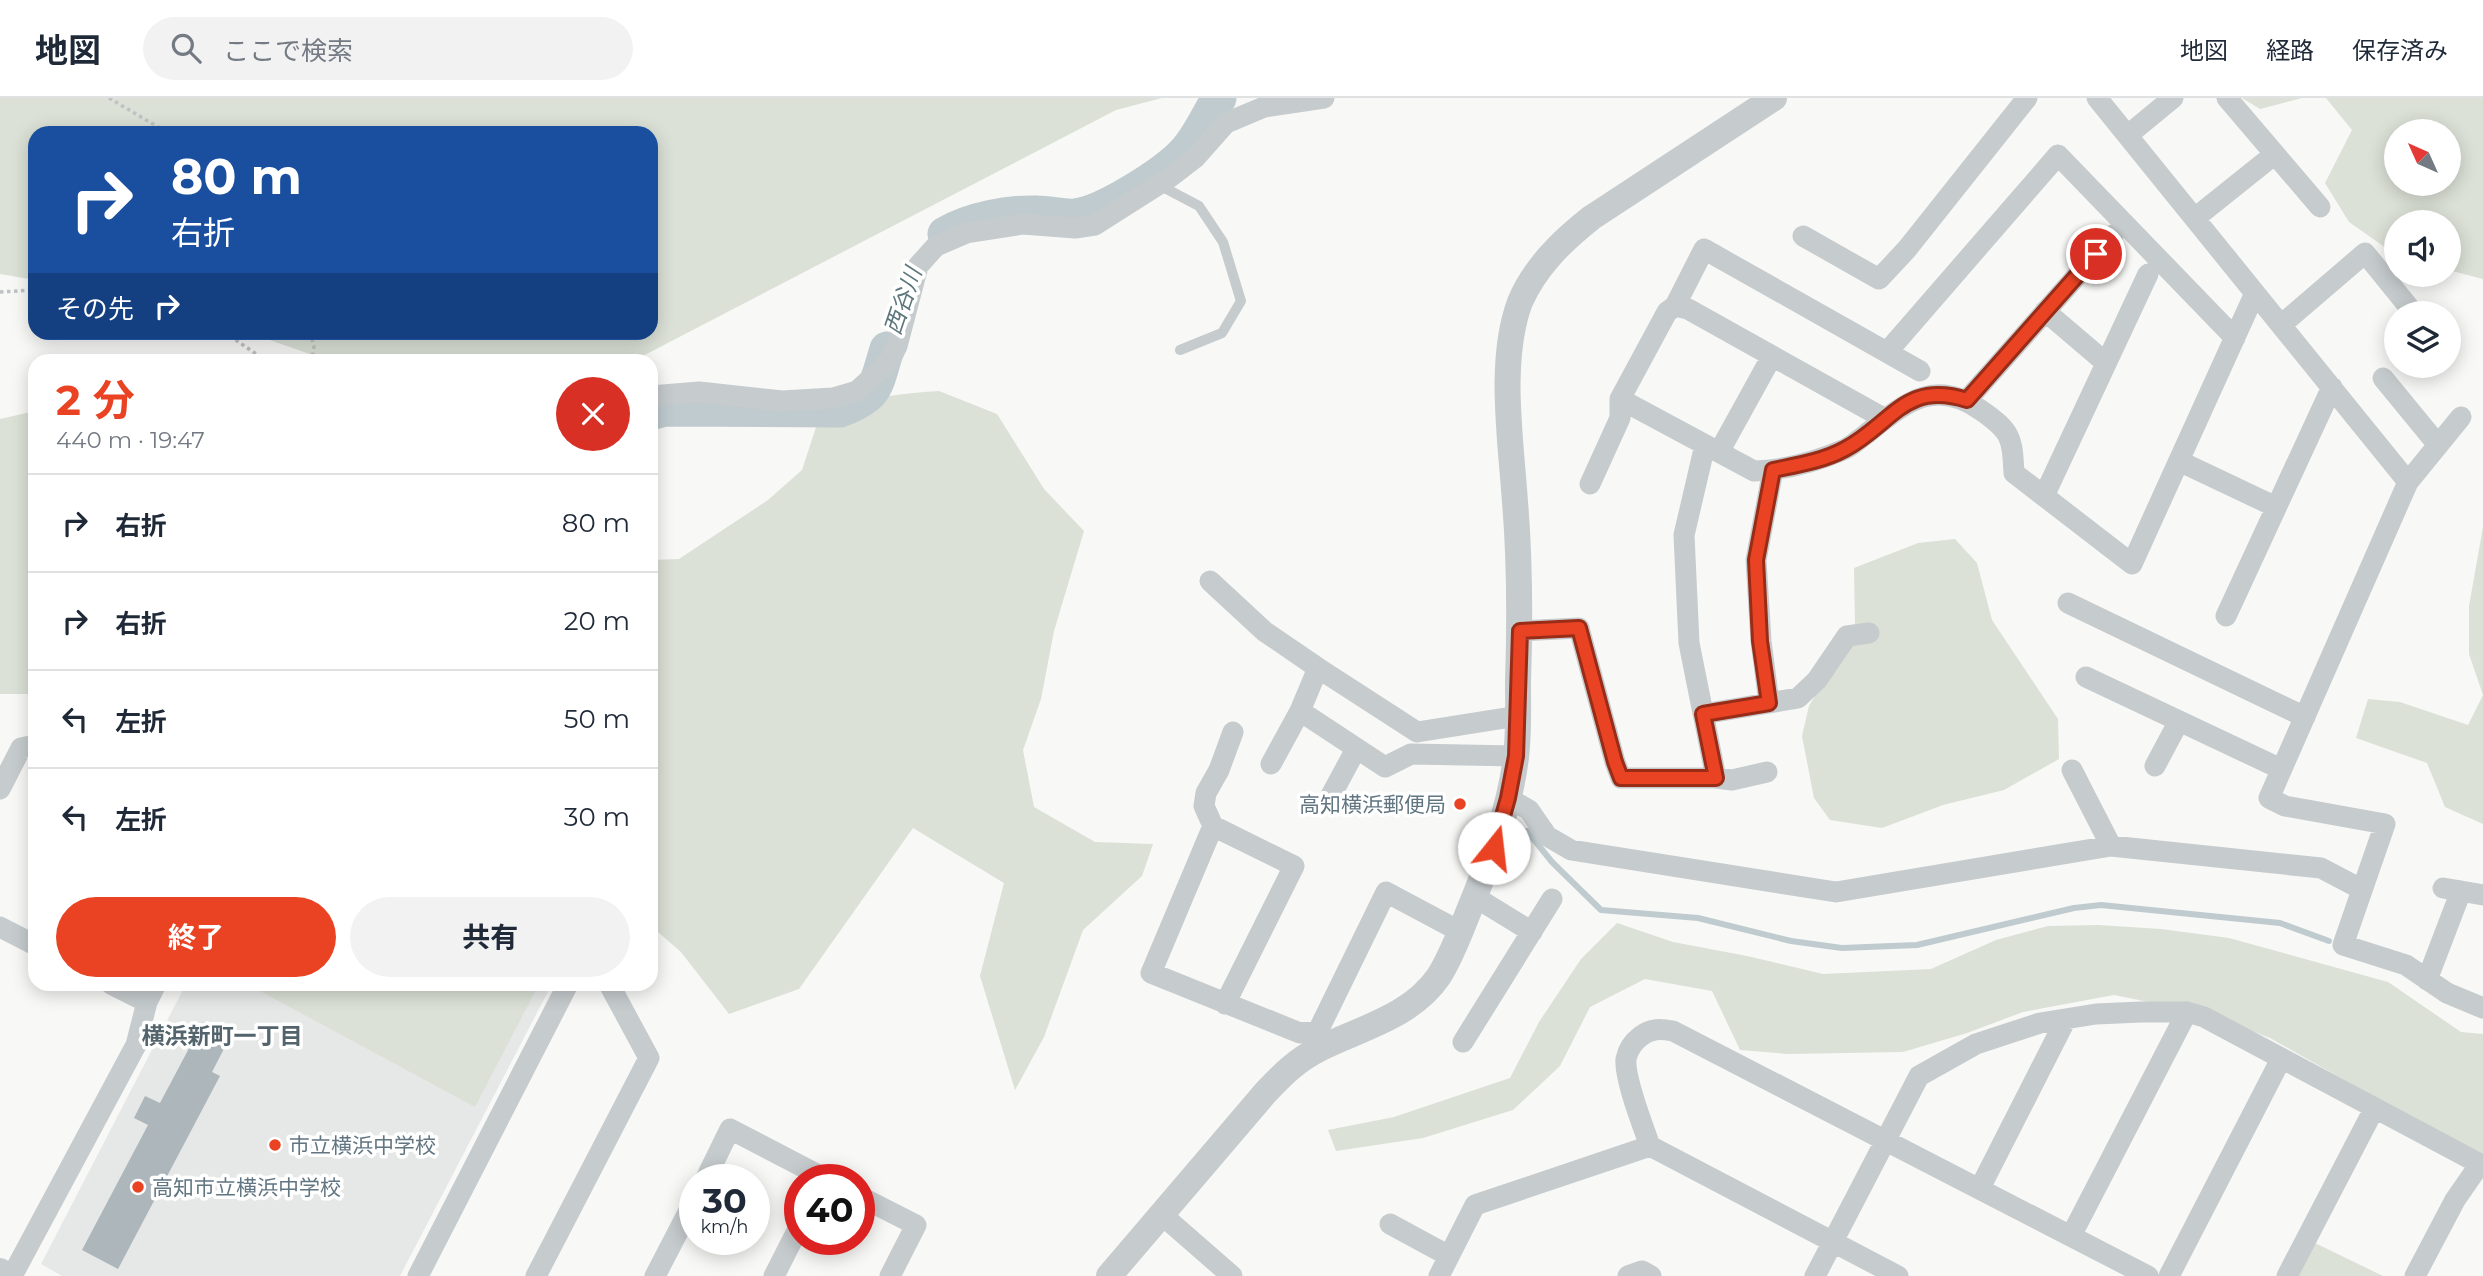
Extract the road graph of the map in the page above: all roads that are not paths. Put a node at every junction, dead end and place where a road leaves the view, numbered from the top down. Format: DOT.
graph roads {
  1 [pos="1324,98"];
  2 [pos="1774,98"];
  3 [pos="2027,98"];
  4 [pos="2097,98"];
  5 [pos="2174,98"];
  6 [pos="2227,98"];
  7 [pos="2128,135"];
  8 [pos="2275,153"];
  9 [pos="1158,185"];
  10 [pos="2320,206"];
  11 [pos="2195,218"];
  12 [pos="2113,235"];
  13 [pos="1803,236"];
  14 [pos="2148,274"];
  15 [pos="2255,293"];
  16 [pos="2404,301"];
  17 [pos="1675,306"];
  18 [pos="2045,311"];
  19 [pos="2281,325"];
  20 [pos="2235,338"];
  21 [pos="1180,350"];
  22 [pos="1888,351"];
  23 [pos="1772,356"];
  24 [pos="2106,363"];
  25 [pos="1920,371"];
  26 [pos="2383,378"];
  27 [pos="2332,387"];
  28 [pos="658,396"];
  29 [pos="1620,399"];
  30 [pos="1967,400"];
  31 [pos="2461,417"];
  32 [pos="1885,419"];
  33 [pos="2438,445"];
  34 [pos="1712,449"];
  35 [pos="2179,461"];
  36 [pos="1773,470"];
  37 [pos="2408,482"];
  38 [pos="1590,484"];
  39 [pos="2043,496"];
  40 [pos="2276,507"];
  41 [pos="1210,581"];
  42 [pos="2068,603"];
  43 [pos="2226,616"];
  44 [pos="1520,631"];
  45 [pos="1868,633"];
  46 [pos="1318,668"];
  47 [pos="2086,677"];
  48 [pos="1769,703"];
  49 [pos="1300,711"];
  50 [pos="1703,714"];
  51 [pos="1518,716"];
  52 [pos="2305,717"];
  53 [pos="2179,721"];
  54 [pos="1233,732"];
  55 [pos="28,746"];
  56 [pos="1356,749"];
  57 [pos="1516,756"];
  58 [pos="1271,764"];
  59 [pos="2155,766"];
  60 [pos="2281,769"];
  61 [pos="2071,770"];
  62 [pos="1767,772"];
  63 [pos="1716,778"];
  64 [pos="0,789"];
  65 [pos="1508,798"];
  66 [pos="1328,801"];
  67 [pos="1213,826"];
  68 [pos="2111,846"];
  69 [pos="2361,888"];
  70 [pos="2483,895"];
  71 [pos="1475,897"];
  72 [pos="1552,899"];
  73 [pos="0,927"];
  74 [pos="1461,932"];
  75 [pos="1532,932"];
  76 [pos="28,941"];
  77 [pos="2427,980"];
  78 [pos="564,991"];
  79 [pos="613,991"];
  80 [pos="151,993"];
  81 [pos="1225,1004"];
  82 [pos="2483,1008"];
  83 [pos="2187,1012"];
  84 [pos="2066,1019"];
  85 [pos="1318,1040"];
  86 [pos="1462,1042"];
  87 [pos="2281,1059"];
  88 [pos="2374,1109"];
  89 [pos="1885,1139"];
  90 [pos="1650,1146"];
  91 [pos="713,1164"];
  92 [pos="796,1164"];
  93 [pos="2483,1186"];
  94 [pos="1980,1188"];
  95 [pos="2455,1200"];
  96 [pos="875,1204"];
  97 [pos="1161,1214"];
  98 [pos="1390,1224"];
  99 [pos="679,1230"];
  100 [pos="2071,1236"];
  101 [pos="1832,1242"];
  102 [pos="785,1255"];
  103 [pos="1449,1256"];
  104 [pos="5,1274"];
  105 [pos="418,1276"];
  106 [pos="536,1276"];
  107 [pos="655,1276"];
  108 [pos="774,1276"];
  109 [pos="890,1276"];
  110 [pos="1109,1276"];
  111 [pos="1232,1276"];
  112 [pos="1439,1276"];
  113 [pos="1628,1276"];
  114 [pos="1651,1276"];
  115 [pos="1815,1276"];
  116 [pos="1898,1276"];
  117 [pos="2148,1276"];
  118 [pos="2169,1276"];
  119 [pos="2287,1276"];
  120 [pos="2415,1276"];
  1 -- 9 [label="street"];
  2 -- 44 [label="street"];
  3 -- 13 [label="street"];
  4 -- 7 [label="street"];
  5 -- 7 [label="street"];
  6 -- 8 [label="street"];
  7 -- 11 [label="street"];
  8 -- 10 [label="street"];
  8 -- 11 [label="street"];
  9 -- 21 [label="lane"];
  9 -- 28 [label="street"];
  11 -- 15 [label="street"];
  12 -- 18 [label="street"];
  14 -- 24 [label="street"];
  15 -- 19 [label="street"];
  15 -- 20 [label="street"];
  16 -- 19 [label="street"];
  17 -- 22 [label="street"];
  17 -- 23 [label="street"];
  17 -- 29 [label="street"];
  18 -- 24 [label="street"];
  18 -- 30 [label="street"];
  19 -- 27 [label="street"];
  20 -- 22 [label="street"];
  20 -- 35 [label="street"];
  22 -- 25 [label="street"];
  23 -- 32 [label="street"];
  23 -- 34 [label="street"];
  24 -- 39 [label="street"];
  26 -- 33 [label="street"];
  27 -- 37 [label="street"];
  27 -- 40 [label="street"];
  29 -- 34 [label="street"];
  29 -- 38 [label="street"];
  30 -- 32 [label="street"];
  30 -- 39 [label="street"];
  31 -- 33 [label="street"];
  32 -- 36 [label="street"];
  33 -- 37 [label="street"];
  34 -- 36 [label="street"];
  34 -- 50 [label="street"];
  35 -- 39 [label="street"];
  35 -- 40 [label="street"];
  36 -- 48 [label="street"];
  37 -- 52 [label="street"];
  40 -- 43 [label="street"];
  41 -- 46 [label="street"];
  42 -- 52 [label="street"];
  44 -- 51 [label="street"];
  44 -- 63 [label="street"];
  45 -- 48 [label="street"];
  46 -- 49 [label="street"];
  46 -- 51 [label="street"];
  47 -- 53 [label="street"];
  48 -- 50 [label="street"];
  49 -- 56 [label="street"];
  49 -- 58 [label="street"];
  50 -- 63 [label="street"];
  51 -- 57 [label="street"];
  52 -- 60 [label="street"];
  53 -- 59 [label="street"];
  53 -- 60 [label="street"];
  54 -- 67 [label="street"];
  55 -- 64 [label="street"];
  56 -- 57 [label="street"];
  56 -- 66 [label="street"];
  57 -- 65 [label="street"];
  60 -- 69 [label="street"];
  61 -- 68 [label="street"];
  62 -- 63 [label="street"];
  65 -- 68 [label="street"];
  65 -- 71 [label="street"];
  67 -- 81 [label="street"];
  67 -- 81 [label="street"];
  68 -- 69 [label="street"];
  69 -- 77 [label="street"];
  70 -- 77 [label="street"];
  71 -- 74 [label="street"];
  71 -- 75 [label="street"];
  72 -- 75 [label="street"];
  73 -- 76 [label="street"];
  74 -- 85 [label="street"];
  74 -- 85 [label="street"];
  75 -- 86 [label="street"];
  77 -- 82 [label="street"];
  78 -- 105 [label="street"];
  79 -- 106 [label="street"];
  80 -- 104 [label="street"];
  81 -- 85 [label="street"];
  83 -- 84 [label="street"];
  83 -- 87 [label="street"];
  83 -- 100 [label="street"];
  84 -- 89 [label="street"];
  84 -- 94 [label="street"];
  85 -- 97 [label="street"];
  87 -- 88 [label="street"];
  87 -- 118 [label="street"];
  88 -- 95 [label="street"];
  88 -- 119 [label="street"];
  89 -- 90 [label="street"];
  89 -- 94 [label="street"];
  89 -- 101 [label="street"];
  90 -- 101 [label="street"];
  90 -- 103 [label="street"];
  91 -- 92 [label="street"];
  93 -- 95 [label="street"];
  94 -- 100 [label="street"];
  95 -- 120 [label="street"];
  96 -- 109 [label="street"];
  97 -- 110 [label="street"];
  97 -- 111 [label="street"];
  98 -- 103 [label="street"];
  99 -- 107 [label="street"];
  100 -- 117 [label="street"];
  101 -- 115 [label="street"];
  101 -- 116 [label="street"];
  102 -- 108 [label="street"];
  103 -- 112 [label="street"];
  113 -- 114 [label="street"];
}
